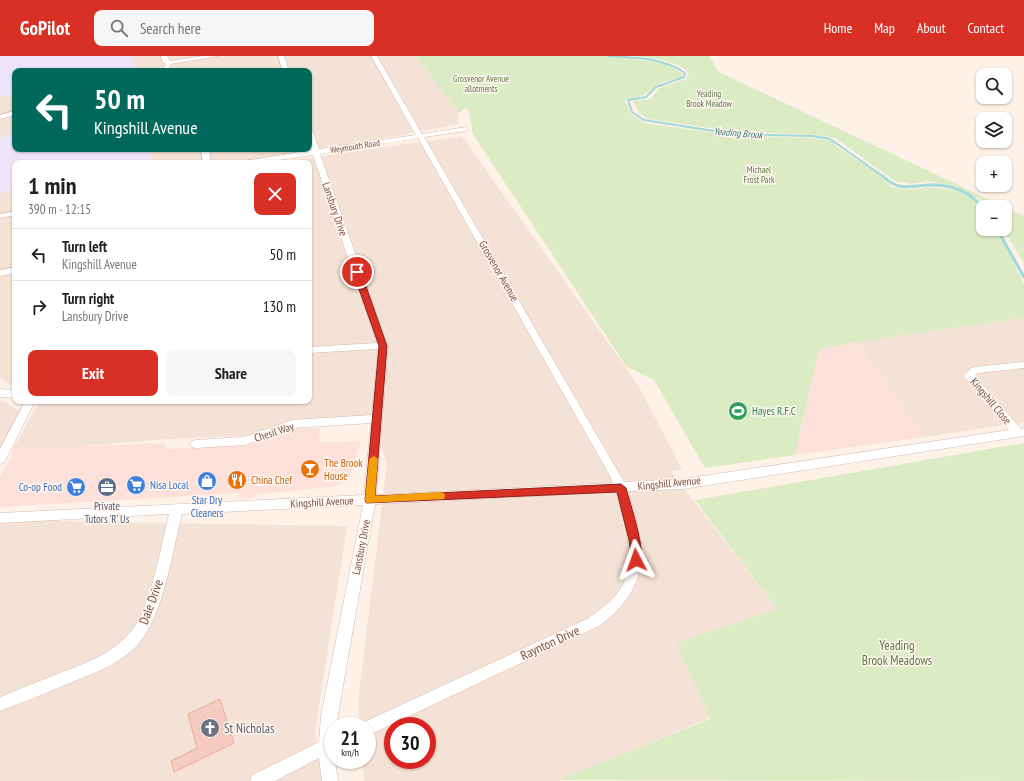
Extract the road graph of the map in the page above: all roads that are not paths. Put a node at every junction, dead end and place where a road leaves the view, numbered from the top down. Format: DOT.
graph roads {
  1 [pos="164,56"];
  2 [pos="215,56"];
  3 [pos="281,56"];
  4 [pos="374,56"];
  5 [pos="169,63"];
  6 [pos="166,68"];
  7 [pos="285,68"];
  8 [pos="12,114"];
  9 [pos="0,117"];
  10 [pos="466,129"];
  11 [pos="422,136"];
  12 [pos="312,141"];
  13 [pos="316,152"];
  14 [pos="264,160"];
  15 [pos="12,213"];
  16 [pos="0,216"];
  17 [pos="12,271"];
  18 [pos="0,273"];
  19 [pos="383,346"];
  20 [pos="312,350"];
  21 [pos="1024,364"];
  22 [pos="0,393"];
  23 [pos="12,394"];
  24 [pos="28,404"];
  25 [pos="376,419"];
  26 [pos="1021,433"];
  27 [pos="196,444"];
  28 [pos="1,455"];
  29 [pos="621,488"];
  30 [pos="370,500"];
  31 [pos="177,510"];
  32 [pos="0,518"];
  33 [pos="0,704"];
  34 [pos="332,717"];
  35 [pos="376,724"];
  36 [pos="324,747"];
  37 [pos="330,769"];
  38 [pos="258,781"];
  39 [pos="330,781"];
  1 -- 5 [label="street"];
  2 -- 5 [label="street"];
  3 -- 7 [label="street"];
  4 -- 11 [label="street, Grosvenor Avenue"];
  5 -- 6 [label="street"];
  8 -- 9 [label="street"];
  10 -- 11 [label="street, Weymouth Road"];
  11 -- 13 [label="street, Weymouth Road"];
  11 -- 29 [label="street, Grosvenor Avenue"];
  12 -- 13 [label="street, Lansbury Drive"];
  13 -- 14 [label="street, Weymouth Road"];
  13 -- 19 [label="street, Lansbury Drive"];
  15 -- 16 [label="street"];
  17 -- 18 [label="street"];
  19 -- 20 [label="street"];
  19 -- 25 [label="street, Lansbury Drive"];
  21 -- 26 [label="street, Kingshill Close"];
  22 -- 23 [label="street"];
  24 -- 28 [label="street"];
  25 -- 27 [label="street, Chesil Way"];
  25 -- 30 [label="street, Lansbury Drive"];
  26 -- 29 [label="street, Kingshill Avenue"];
  29 -- 30 [label="street, Kingshill Avenue"];
  29 -- 35 [label="street, Raynton Drive"];
  30 -- 31 [label="street, Kingshill Avenue"];
  30 -- 34 [label="street, Lansbury Drive"];
  31 -- 32 [label="street, Kingshill Avenue"];
  31 -- 33 [label="street, Dale Drive"];
  36 -- 38 [label="street"];
  37 -- 39 [label="street, Lansbury Drive"];
}
